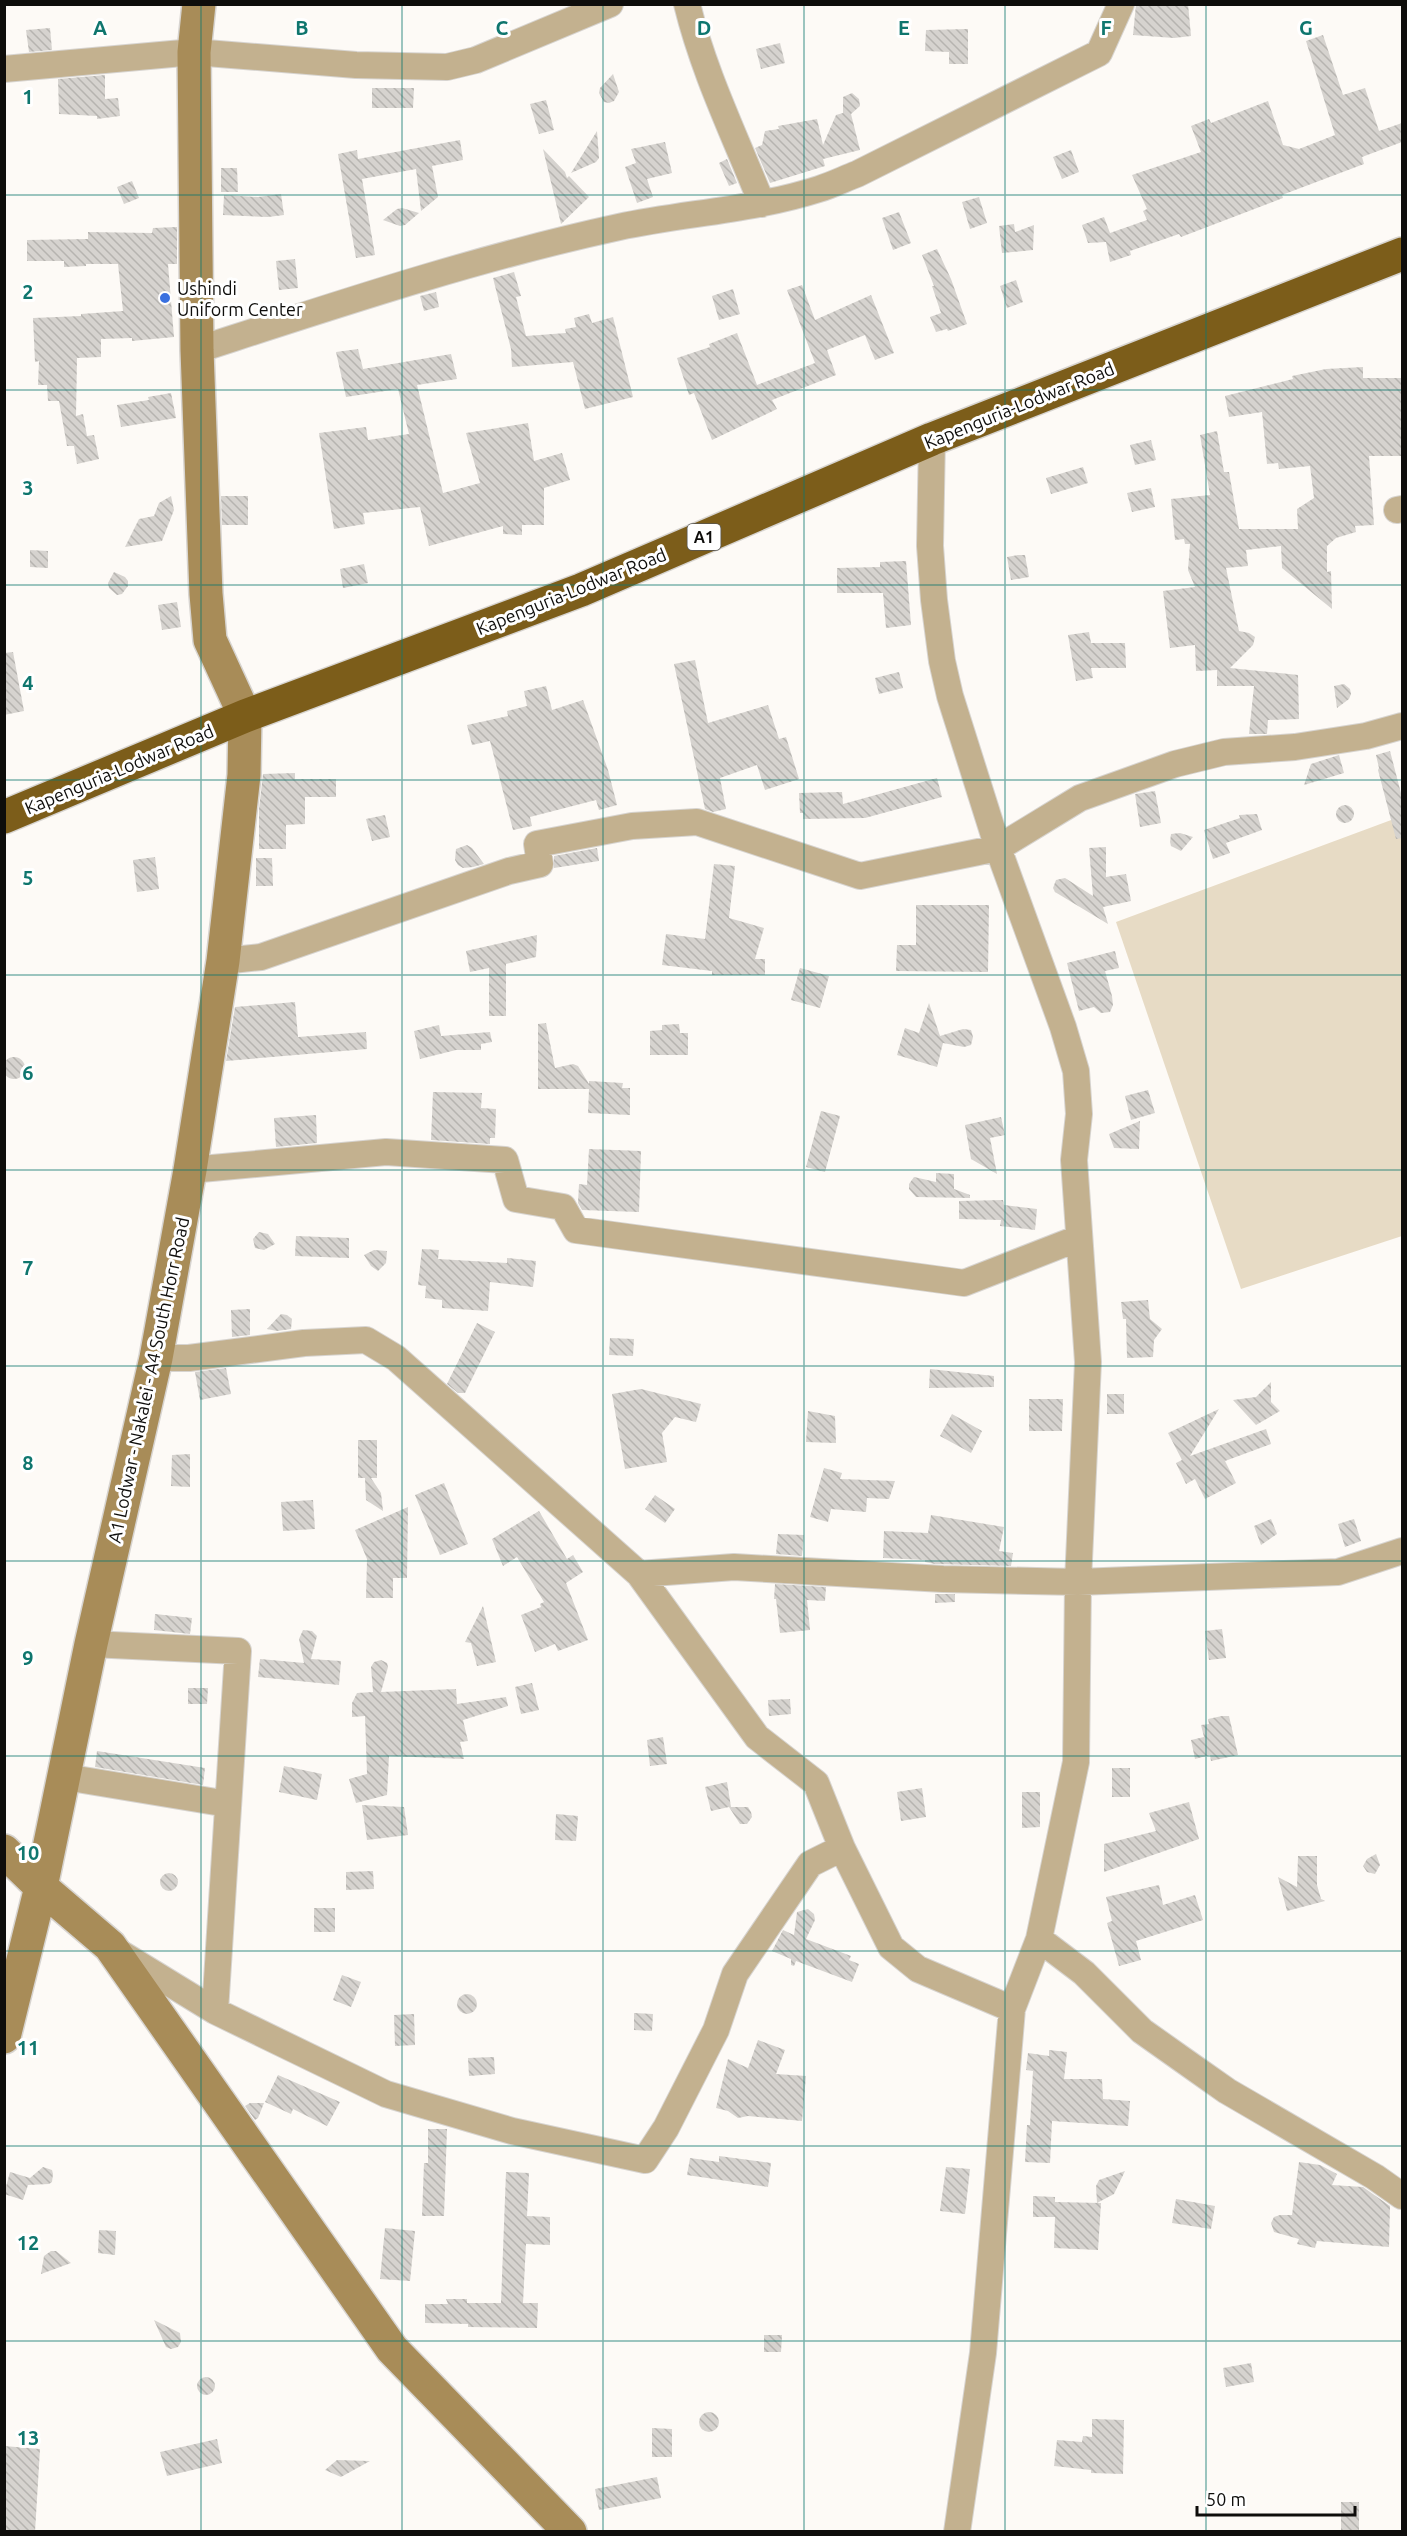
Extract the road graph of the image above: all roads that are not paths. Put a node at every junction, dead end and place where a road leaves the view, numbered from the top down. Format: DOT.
graph roads {
  1 [pos="199,4"];
  2 [pos="610,4"];
  3 [pos="687,4"];
  4 [pos="1121,4"];
  5 [pos="194,51"];
  6 [pos="4,69"];
  7 [pos="762,204"];
  8 [pos="1402,254"];
  9 [pos="196,350"];
  10 [pos="932,439"];
  11 [pos="245,716"];
  12 [pos="1402,726"];
  13 [pos="4,817"];
  14 [pos="998,848"];
  15 [pos="223,961"];
  16 [pos="190,1170"];
  17 [pos="1079,1238"];
  18 [pos="156,1358"];
  19 [pos="1402,1551"];
  20 [pos="639,1574"];
  21 [pos="1078,1582"];
  22 [pos="91,1644"];
  23 [pos="64,1777"];
  24 [pos="228,1804"];
  25 [pos="842,1848"];
  26 [pos="4,1851"];
  27 [pos="41,1887"];
  28 [pos="1039,1939"];
  29 [pos="110,1946"];
  30 [pos="8,2002"];
  31 [pos="1012,2009"];
  32 [pos="215,2011"];
  33 [pos="4,2037"];
  34 [pos="1402,2196"];
  35 [pos="570,2532"];
  36 [pos="957,2532"];
  1 -- 5 [label="street"];
  2 -- 5 [label="street"];
  3 -- 7 [label="street"];
  4 -- 7 [label="street"];
  5 -- 6 [label="street"];
  5 -- 9 [label="street"];
  7 -- 9 [label="street"];
  8 -- 10 [label="highway, Kapenguria-Lodwar Road / A1"];
  9 -- 11 [label="street"];
  10 -- 11 [label="highway, Kapenguria-Lodwar Road / A1"];
  10 -- 14 [label="street"];
  11 -- 13 [label="highway, Kapenguria-Lodwar Road / A1"];
  11 -- 15 [label="street, A1 Lodwar - Nakalei - A4 South Horr Road"];
  12 -- 14 [label="street"];
  14 -- 15 [label="street"];
  14 -- 17 [label="street"];
  15 -- 16 [label="street, A1 Lodwar - Nakalei - A4 South Horr Road"];
  16 -- 17 [label="street"];
  16 -- 18 [label="street, A1 Lodwar - Nakalei - A4 South Horr Road"];
  17 -- 21 [label="street"];
  18 -- 20 [label="street"];
  18 -- 22 [label="street, A1 Lodwar - Nakalei - A4 South Horr Road"];
  19 -- 21 [label="street"];
  20 -- 21 [label="street"];
  20 -- 25 [label="street"];
  21 -- 28 [label="street"];
  22 -- 23 [label="street, A1 Lodwar - Nakalei - A4 South Horr Road"];
  22 -- 24 [label="street"];
  23 -- 24 [label="street"];
  23 -- 27 [label="street, A1 Lodwar - Nakalei - A4 South Horr Road"];
  24 -- 32 [label="street"];
  25 -- 31 [label="street"];
  25 -- 32 [label="street"];
  26 -- 27 [label="street"];
  27 -- 29 [label="street"];
  27 -- 30 [label="street, A1 Lodwar - Nakalei - A4 South Horr Road"];
  28 -- 31 [label="street"];
  28 -- 34 [label="street"];
  29 -- 32 [label="street"];
  29 -- 35 [label="street"];
  30 -- 33 [label="street, A1 Lodwar - Nakalei - A4 South Horr Road"];
  31 -- 36 [label="street"];
}
